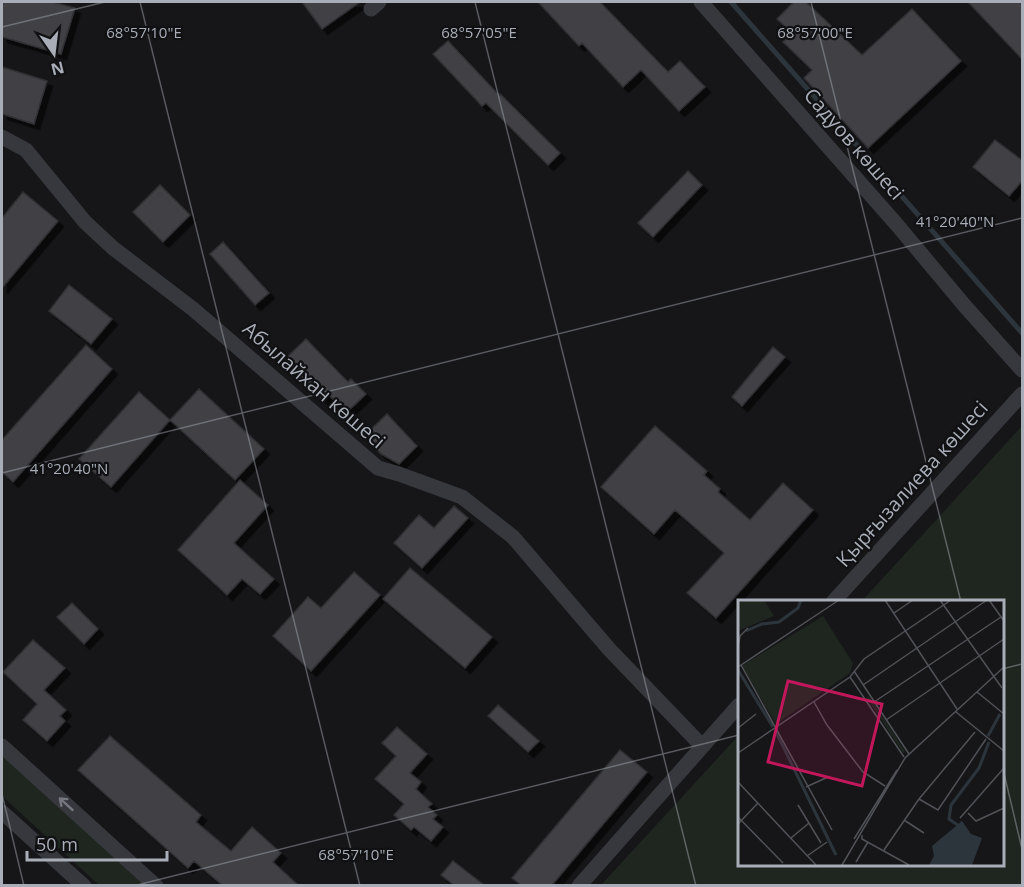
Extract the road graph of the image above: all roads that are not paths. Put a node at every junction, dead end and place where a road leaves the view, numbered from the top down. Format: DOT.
graph roads {
  1 [pos="701,2"];
  2 [pos="2,137"];
  3 [pos="1023,370"];
  4 [pos="1023,394"];
  5 [pos="835,600"];
  6 [pos="738,706"];
  7 [pos="2,746"];
  8 [pos="702,746"];
  9 [pos="2,812"];
  10 [pos="84,885"];
  11 [pos="156,885"];
  12 [pos="579,885"];
  1 -- 3 [label="street, Садуов көшесі"];
  2 -- 8 [label="street, Абылайхан көшесі"];
  4 -- 5 [label="street, Қырғызалиева көшесі"];
  6 -- 8 [label="street"];
  11 -- 7 [label="street, one-way"];
  8 -- 12 [label="street"];
  9 -- 10 [label="street"];
}
